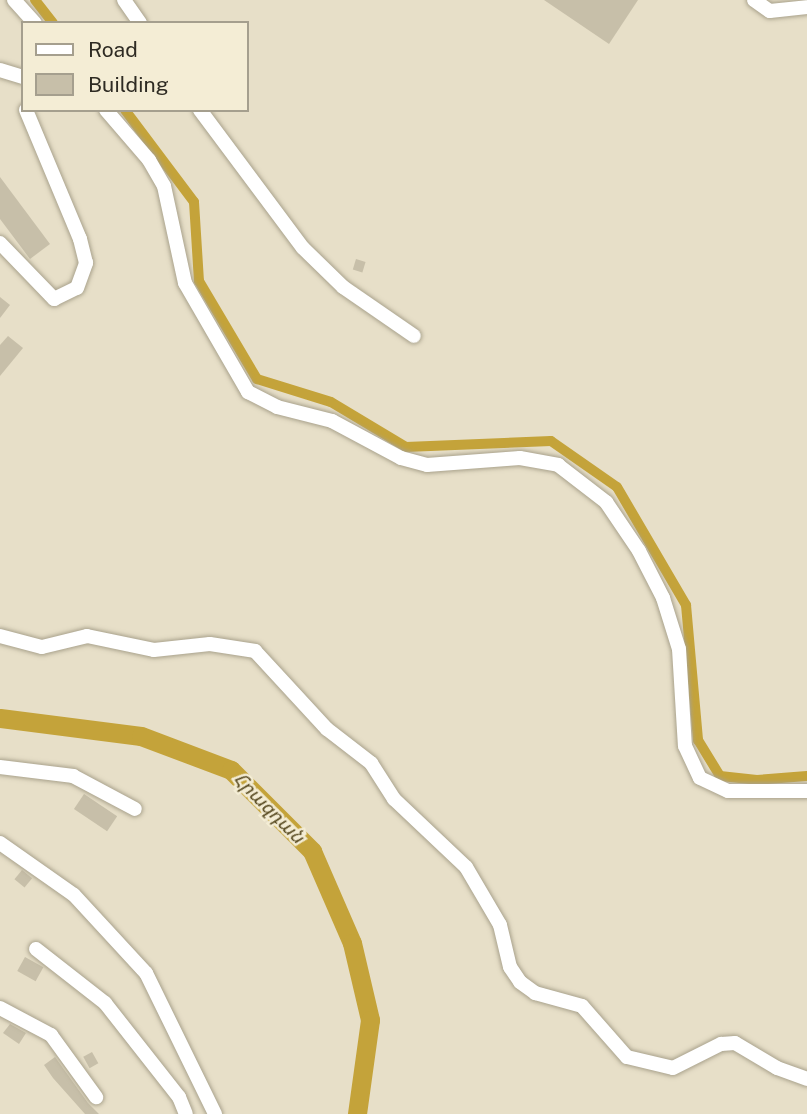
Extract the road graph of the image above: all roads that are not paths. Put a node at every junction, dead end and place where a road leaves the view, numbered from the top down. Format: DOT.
graph roads {
  1 [pos="14,0"];
  2 [pos="124,0"];
  3 [pos="754,0"];
  4 [pos="807,7"];
  5 [pos="33,21"];
  6 [pos="139,21"];
  7 [pos="0,70"];
  8 [pos="21,81"];
  9 [pos="27,112"];
  10 [pos="108,112"];
  11 [pos="201,112"];
  12 [pos="0,243"];
  13 [pos="414,336"];
  14 [pos="0,636"];
  15 [pos="0,767"];
  16 [pos="807,791"];
  17 [pos="135,809"];
  18 [pos="0,843"];
  19 [pos="37,949"];
  20 [pos="0,1008"];
  21 [pos="807,1079"];
  22 [pos="96,1097"];
  23 [pos="186,1114"];
  24 [pos="215,1114"];
  1 -- 5 [label="street"];
  2 -- 6 [label="street"];
  3 -- 4 [label="street"];
  7 -- 8 [label="street"];
  9 -- 12 [label="street"];
  10 -- 16 [label="street"];
  11 -- 13 [label="street"];
  14 -- 21 [label="street"];
  15 -- 17 [label="street"];
  18 -- 24 [label="street"];
  19 -- 23 [label="street"];
  20 -- 22 [label="street"];
}
